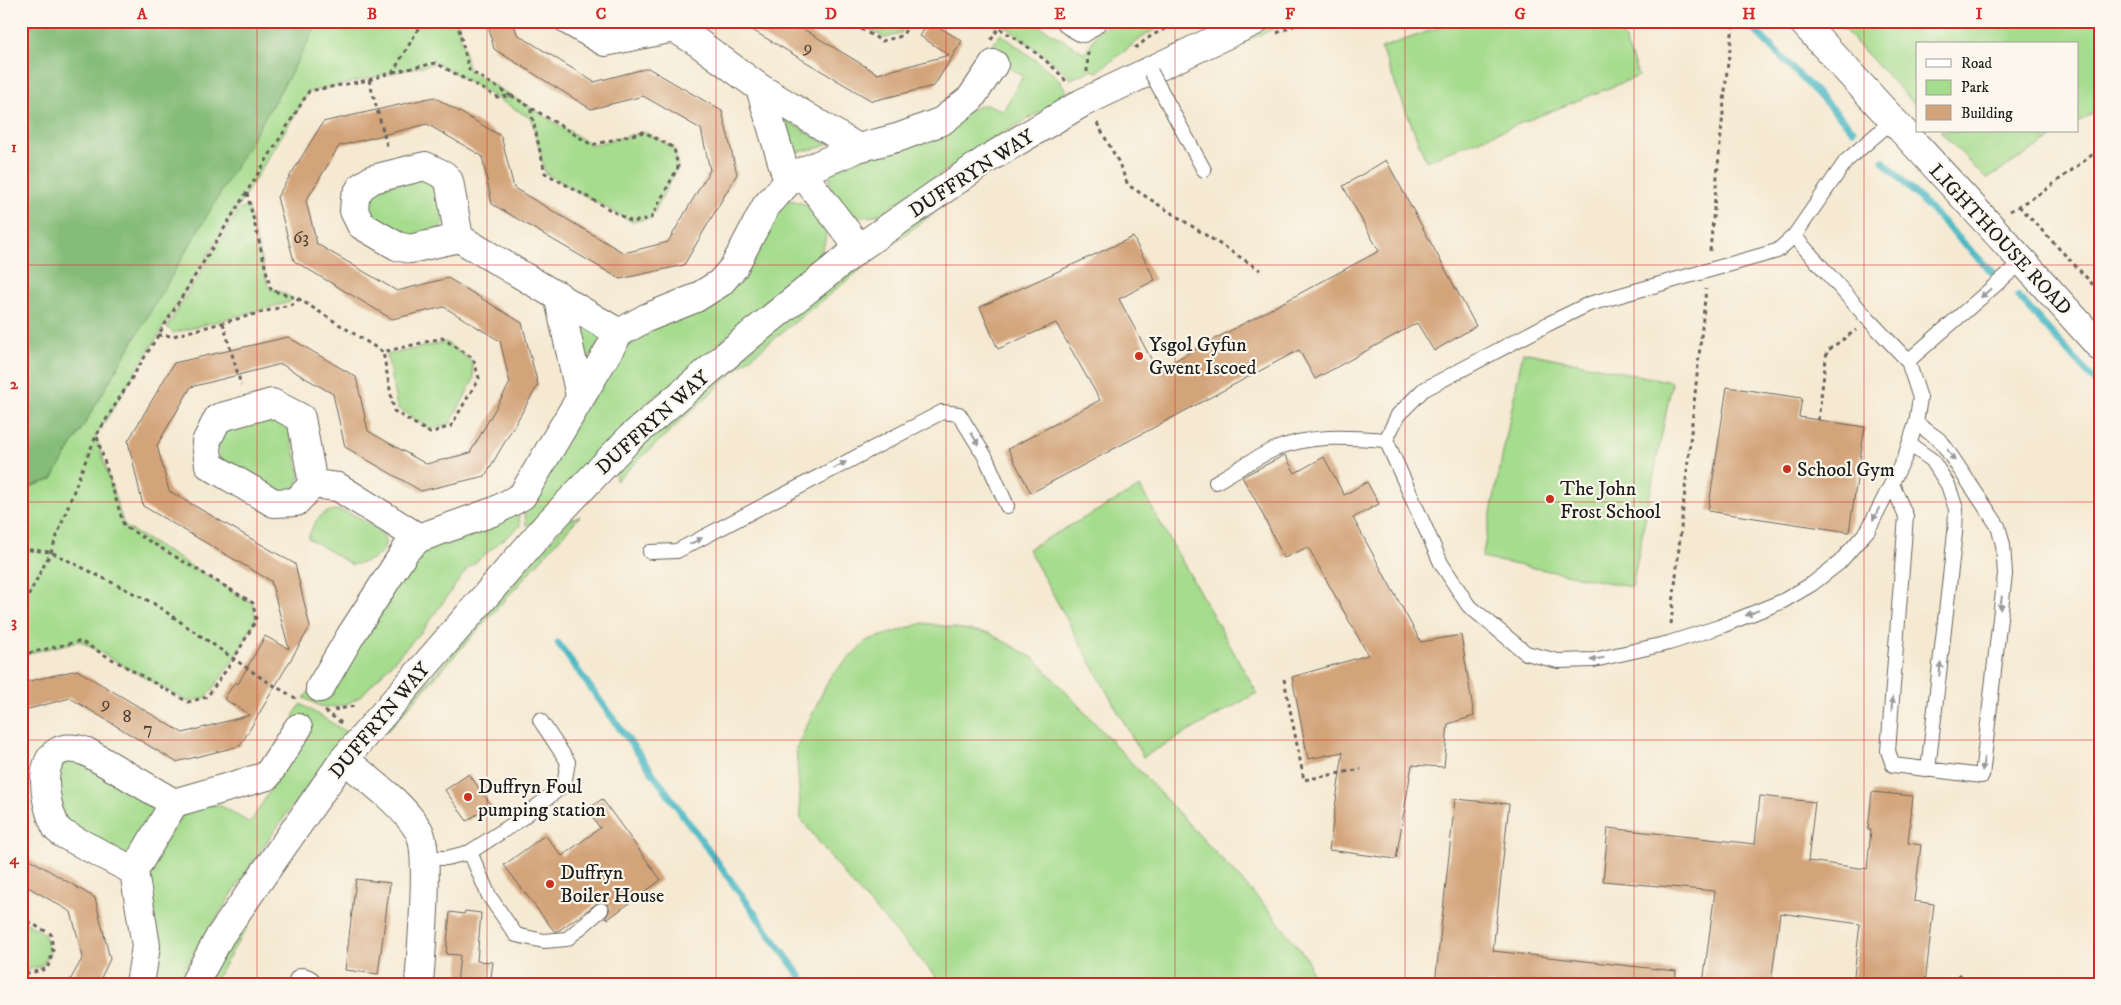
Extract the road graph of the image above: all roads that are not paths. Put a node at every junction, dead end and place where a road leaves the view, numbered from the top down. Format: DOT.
graph roads {
  1 [pos="569,21"];
  2 [pos="1071,21"];
  3 [pos="1092,21"];
  4 [pos="1802,21"];
  5 [pos="675,24"];
  6 [pos="1262,28"];
  7 [pos="994,64"];
  8 [pos="1150,71"];
  9 [pos="760,88"];
  10 [pos="1892,121"];
  11 [pos="858,148"];
  12 [pos="1204,170"];
  13 [pos="794,177"];
  14 [pos="1794,236"];
  15 [pos="459,238"];
  16 [pos="859,248"];
  17 [pos="2023,261"];
  18 [pos="558,295"];
  19 [pos="619,333"];
  20 [pos="2100,347"];
  21 [pos="1908,361"];
  22 [pos="580,396"];
  23 [pos="1916,423"];
  24 [pos="1386,440"];
  25 [pos="1909,444"];
  26 [pos="1216,482"];
  27 [pos="313,484"];
  28 [pos="1892,484"];
  29 [pos="1007,506"];
  30 [pos="419,538"];
  31 [pos="650,552"];
  32 [pos="314,699"];
  33 [pos="540,720"];
  34 [pos="298,728"];
  35 [pos="344,759"];
  36 [pos="1928,770"];
  37 [pos="174,803"];
  38 [pos="470,852"];
  39 [pos="425,858"];
  40 [pos="134,871"];
  41 [pos="601,910"];
  42 [pos="140,984"];
  43 [pos="194,984"];
  44 [pos="419,984"];
  1 -- 5 [label="street"];
  2 -- 3 [label="street"];
  4 -- 10 [label="street, LIGHTHOUSE ROAD"];
  5 -- 9 [label="street"];
  6 -- 8 [label="street, DUFFRYN WAY"];
  7 -- 11 [label="street"];
  8 -- 12 [label="lane, bridge"];
  8 -- 16 [label="street, DUFFRYN WAY"];
  9 -- 11 [label="street"];
  9 -- 13 [label="street"];
  10 -- 14 [label="lane"];
  10 -- 17 [label="street, LIGHTHOUSE ROAD"];
  11 -- 13 [label="street"];
  13 -- 16 [label="street"];
  13 -- 19 [label="street"];
  14 -- 21 [label="lane"];
  14 -- 24 [label="lane"];
  15 -- 15 [label="street"];
  15 -- 18 [label="street"];
  16 -- 35 [label="street, DUFFRYN WAY"];
  17 -- 20 [label="street, LIGHTHOUSE ROAD"];
  17 -- 21 [label="lane, one-way"];
  18 -- 19 [label="street"];
  18 -- 22 [label="street"];
  19 -- 22 [label="street"];
  21 -- 23 [label="lane"];
  22 -- 30 [label="street"];
  23 -- 25 [label="lane"];
  23 -- 36 [label="lane, one-way"];
  24 -- 26 [label="lane"];
  28 -- 24 [label="lane, one-way"];
  25 -- 28 [label="lane"];
  36 -- 25 [label="lane, one-way"];
  27 -- 27 [label="street"];
  27 -- 30 [label="street"];
  36 -- 28 [label="lane, one-way"];
  31 -- 29 [label="lane, one-way"];
  30 -- 32 [label="street"];
  33 -- 38 [label="lane"];
  34 -- 37 [label="street"];
  35 -- 39 [label="street"];
  35 -- 43 [label="street, DUFFRYN WAY"];
  37 -- 40 [label="street"];
  37 -- 40 [label="street"];
  38 -- 39 [label="lane"];
  38 -- 41 [label="lane"];
  39 -- 44 [label="street"];
  40 -- 42 [label="street"];
}
